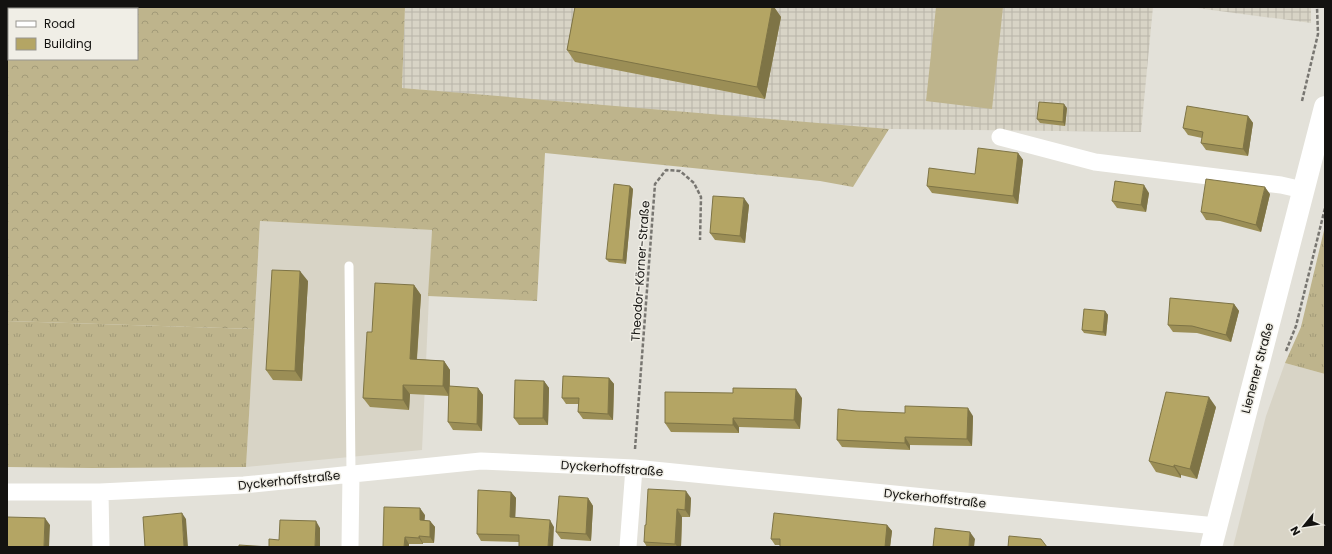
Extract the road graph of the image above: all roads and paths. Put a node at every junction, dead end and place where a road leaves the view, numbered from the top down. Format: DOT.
graph roads {
  1 [pos="1325,107"];
  2 [pos="1000,137"];
  3 [pos="1303,190"];
  4 [pos="700,240"];
  5 [pos="349,266"];
  6 [pos="634,468"];
  7 [pos="351,474"];
  8 [pos="7,492"];
  9 [pos="100,492"];
  10 [pos="1216,526"];
  11 [pos="101,547"];
  12 [pos="350,547"];
  13 [pos="628,547"];
  14 [pos="1211,547"];
  1 -- 3 [label="street, Lienener Straße"];
  2 -- 3 [label="street"];
  3 -- 10 [label="street, Lienener Straße"];
  4 -- 6 [label="path, Theodor-Körner-Straße"];
  5 -- 7 [label="lane"];
  6 -- 7 [label="street, Dyckerhoffstraße"];
  6 -- 10 [label="street, Dyckerhoffstraße"];
  6 -- 13 [label="street"];
  7 -- 9 [label="street, Dyckerhoffstraße"];
  7 -- 12 [label="street"];
  8 -- 9 [label="street, Dyckerhoffstraße"];
  9 -- 11 [label="street"];
  10 -- 14 [label="street, Lienener Straße"];
}
